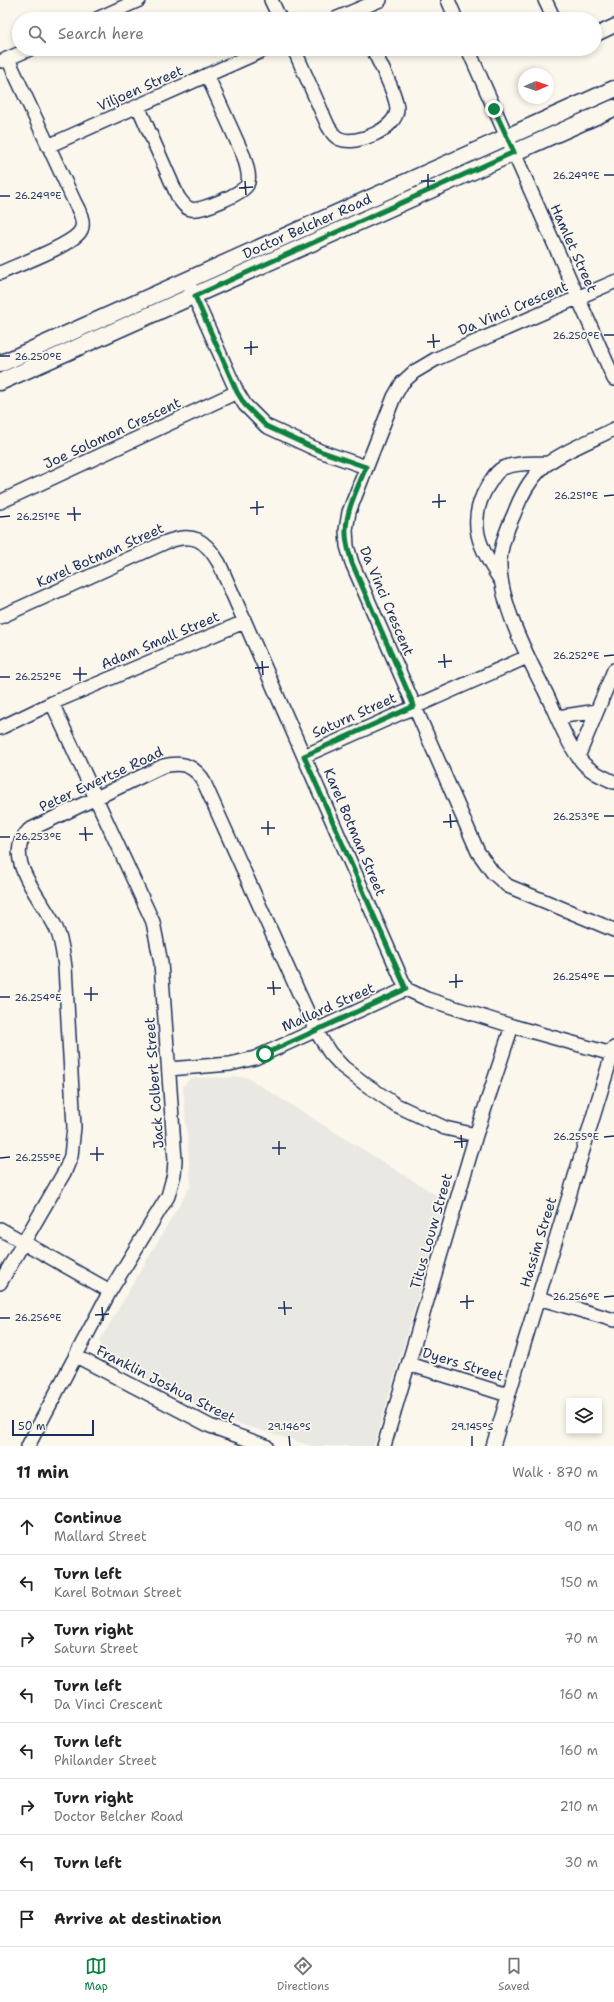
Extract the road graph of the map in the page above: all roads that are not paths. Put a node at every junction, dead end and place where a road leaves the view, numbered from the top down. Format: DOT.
graph roads {
  1 [pos="139,0"];
  2 [pos="271,0"];
  3 [pos="380,0"];
  4 [pos="448,0"];
  5 [pos="545,0"];
  6 [pos="112,12"];
  7 [pos="277,12"];
  8 [pos="361,12"];
  9 [pos="453,12"];
  10 [pos="551,12"];
  11 [pos="614,26"];
  12 [pos="602,32"];
  13 [pos="13,56"];
  14 [pos="250,56"];
  15 [pos="297,56"];
  16 [pos="376,56"];
  17 [pos="471,56"];
  18 [pos="4,60"];
  19 [pos="207,75"];
  20 [pos="614,89"];
  21 [pos="138,106"];
  22 [pos="614,108"];
  23 [pos="511,145"];
  24 [pos="48,146"];
  25 [pos="0,273"];
  26 [pos="187,280"];
  27 [pos="614,282"];
  28 [pos="195,296"];
  29 [pos="579,297"];
  30 [pos="0,364"];
  31 [pos="614,379"];
  32 [pos="0,382"];
  33 [pos="237,392"];
  34 [pos="614,429"];
  35 [pos="549,463"];
  36 [pos="366,467"];
  37 [pos="0,502"];
  38 [pos="501,581"];
  39 [pos="0,617"];
  40 [pos="244,622"];
  41 [pos="527,657"];
  42 [pos="614,670"];
  43 [pos="52,703"];
  44 [pos="414,706"];
  45 [pos="597,711"];
  46 [pos="558,717"];
  47 [pos="0,728"];
  48 [pos="304,756"];
  49 [pos="578,757"];
  50 [pos="614,782"];
  51 [pos="96,798"];
  52 [pos="614,930"];
  53 [pos="406,989"];
  54 [pos="512,1026"];
  55 [pos="316,1031"];
  56 [pos="613,1051"];
  57 [pos="169,1069"];
  58 [pos="476,1135"];
  59 [pos="0,1229"];
  60 [pos="24,1242"];
  61 [pos="0,1283"];
  62 [pos="110,1291"];
  63 [pos="538,1298"];
  64 [pos="614,1320"];
  65 [pos="76,1356"];
  66 [pos="409,1364"];
  67 [pos="508,1395"];
  68 [pos="28,1446"];
  69 [pos="266,1446"];
  70 [pos="384,1446"];
  71 [pos="493,1446"];
  1 -- 6 [label="street"];
  2 -- 7 [label="street"];
  3 -- 8 [label="street"];
  4 -- 9 [label="street"];
  5 -- 10 [label="street"];
  11 -- 12 [label="street"];
  13 -- 18 [label="street"];
  14 -- 19 [label="street, Viljoen Street"];
  15 -- 16 [label="street"];
  17 -- 23 [label="street, Hamlet Street"];
  18 -- 24 [label="street"];
  19 -- 21 [label="street, Viljoen Street"];
  19 -- 21 [label="street"];
  20 -- 23 [label="main road, Doctor Belcher Road"];
  21 -- 24 [label="street, Viljoen Street"];
  22 -- 23 [label="main road, Doctor Belcher Road"];
  23 -- 26 [label="main road, Doctor Belcher Road"];
  23 -- 28 [label="main road, Doctor Belcher Road"];
  23 -- 29 [label="street, Hamlet Street"];
  24 -- 25 [label="street"];
  26 -- 28 [label="street"];
  26 -- 30 [label="main road, Doctor Belcher Road"];
  27 -- 29 [label="street, Da Vinci Crescent"];
  28 -- 32 [label="main road, Doctor Belcher Road"];
  28 -- 33 [label="street"];
  29 -- 31 [label="street, Hamlet Street"];
  29 -- 36 [label="street, Da Vinci Crescent"];
  33 -- 36 [label="street"];
  33 -- 37 [label="street, Joe Solomon Crescent"];
  34 -- 35 [label="street"];
  35 -- 38 [label="street"];
  35 -- 38 [label="street"];
  36 -- 44 [label="street, Da Vinci Crescent"];
  38 -- 41 [label="street"];
  39 -- 40 [label="street, Karel Botman Street"];
  40 -- 43 [label="street, Adam Small Street"];
  40 -- 48 [label="street, Karel Botman Street"];
  41 -- 44 [label="street, Saturn Street"];
  41 -- 46 [label="street"];
  42 -- 45 [label="street"];
  43 -- 47 [label="street, Adam Small Street"];
  43 -- 51 [label="street, Jack Colbert Street"];
  44 -- 48 [label="street, Saturn Street"];
  44 -- 52 [label="street, Da Vinci Crescent"];
  45 -- 46 [label="street"];
  45 -- 49 [label="street"];
  46 -- 49 [label="street"];
  48 -- 53 [label="street, Karel Botman Street"];
  49 -- 50 [label="street"];
  51 -- 55 [label="street, Peter Ewertse Road"];
  51 -- 57 [label="street, Jack Colbert Street"];
  51 -- 60 [label="street, Peter Ewertse Road"];
  53 -- 54 [label="street"];
  53 -- 55 [label="street, Mallard Street"];
  54 -- 56 [label="street"];
  54 -- 58 [label="street, Titus Louw Street"];
  55 -- 57 [label="street, Mallard Street"];
  55 -- 58 [label="street, Peter Ewertse Road"];
  56 -- 63 [label="street, Hassim Street"];
  57 -- 62 [label="street, Jack Colbert Street"];
  58 -- 66 [label="street, Titus Louw Street"];
  59 -- 60 [label="street"];
  60 -- 61 [label="street, Peter Ewertse Road"];
  60 -- 62 [label="street"];
  62 -- 65 [label="street, Jack Colbert Street"];
  63 -- 64 [label="street"];
  63 -- 67 [label="street, Hassim Street"];
  65 -- 68 [label="street, Jack Colbert Street"];
  65 -- 69 [label="street, Franklin Joshua Street"];
  66 -- 67 [label="street, Dyers Street"];
  66 -- 70 [label="street, Titus Louw Street"];
  67 -- 71 [label="street, Hassim Street"];
}
